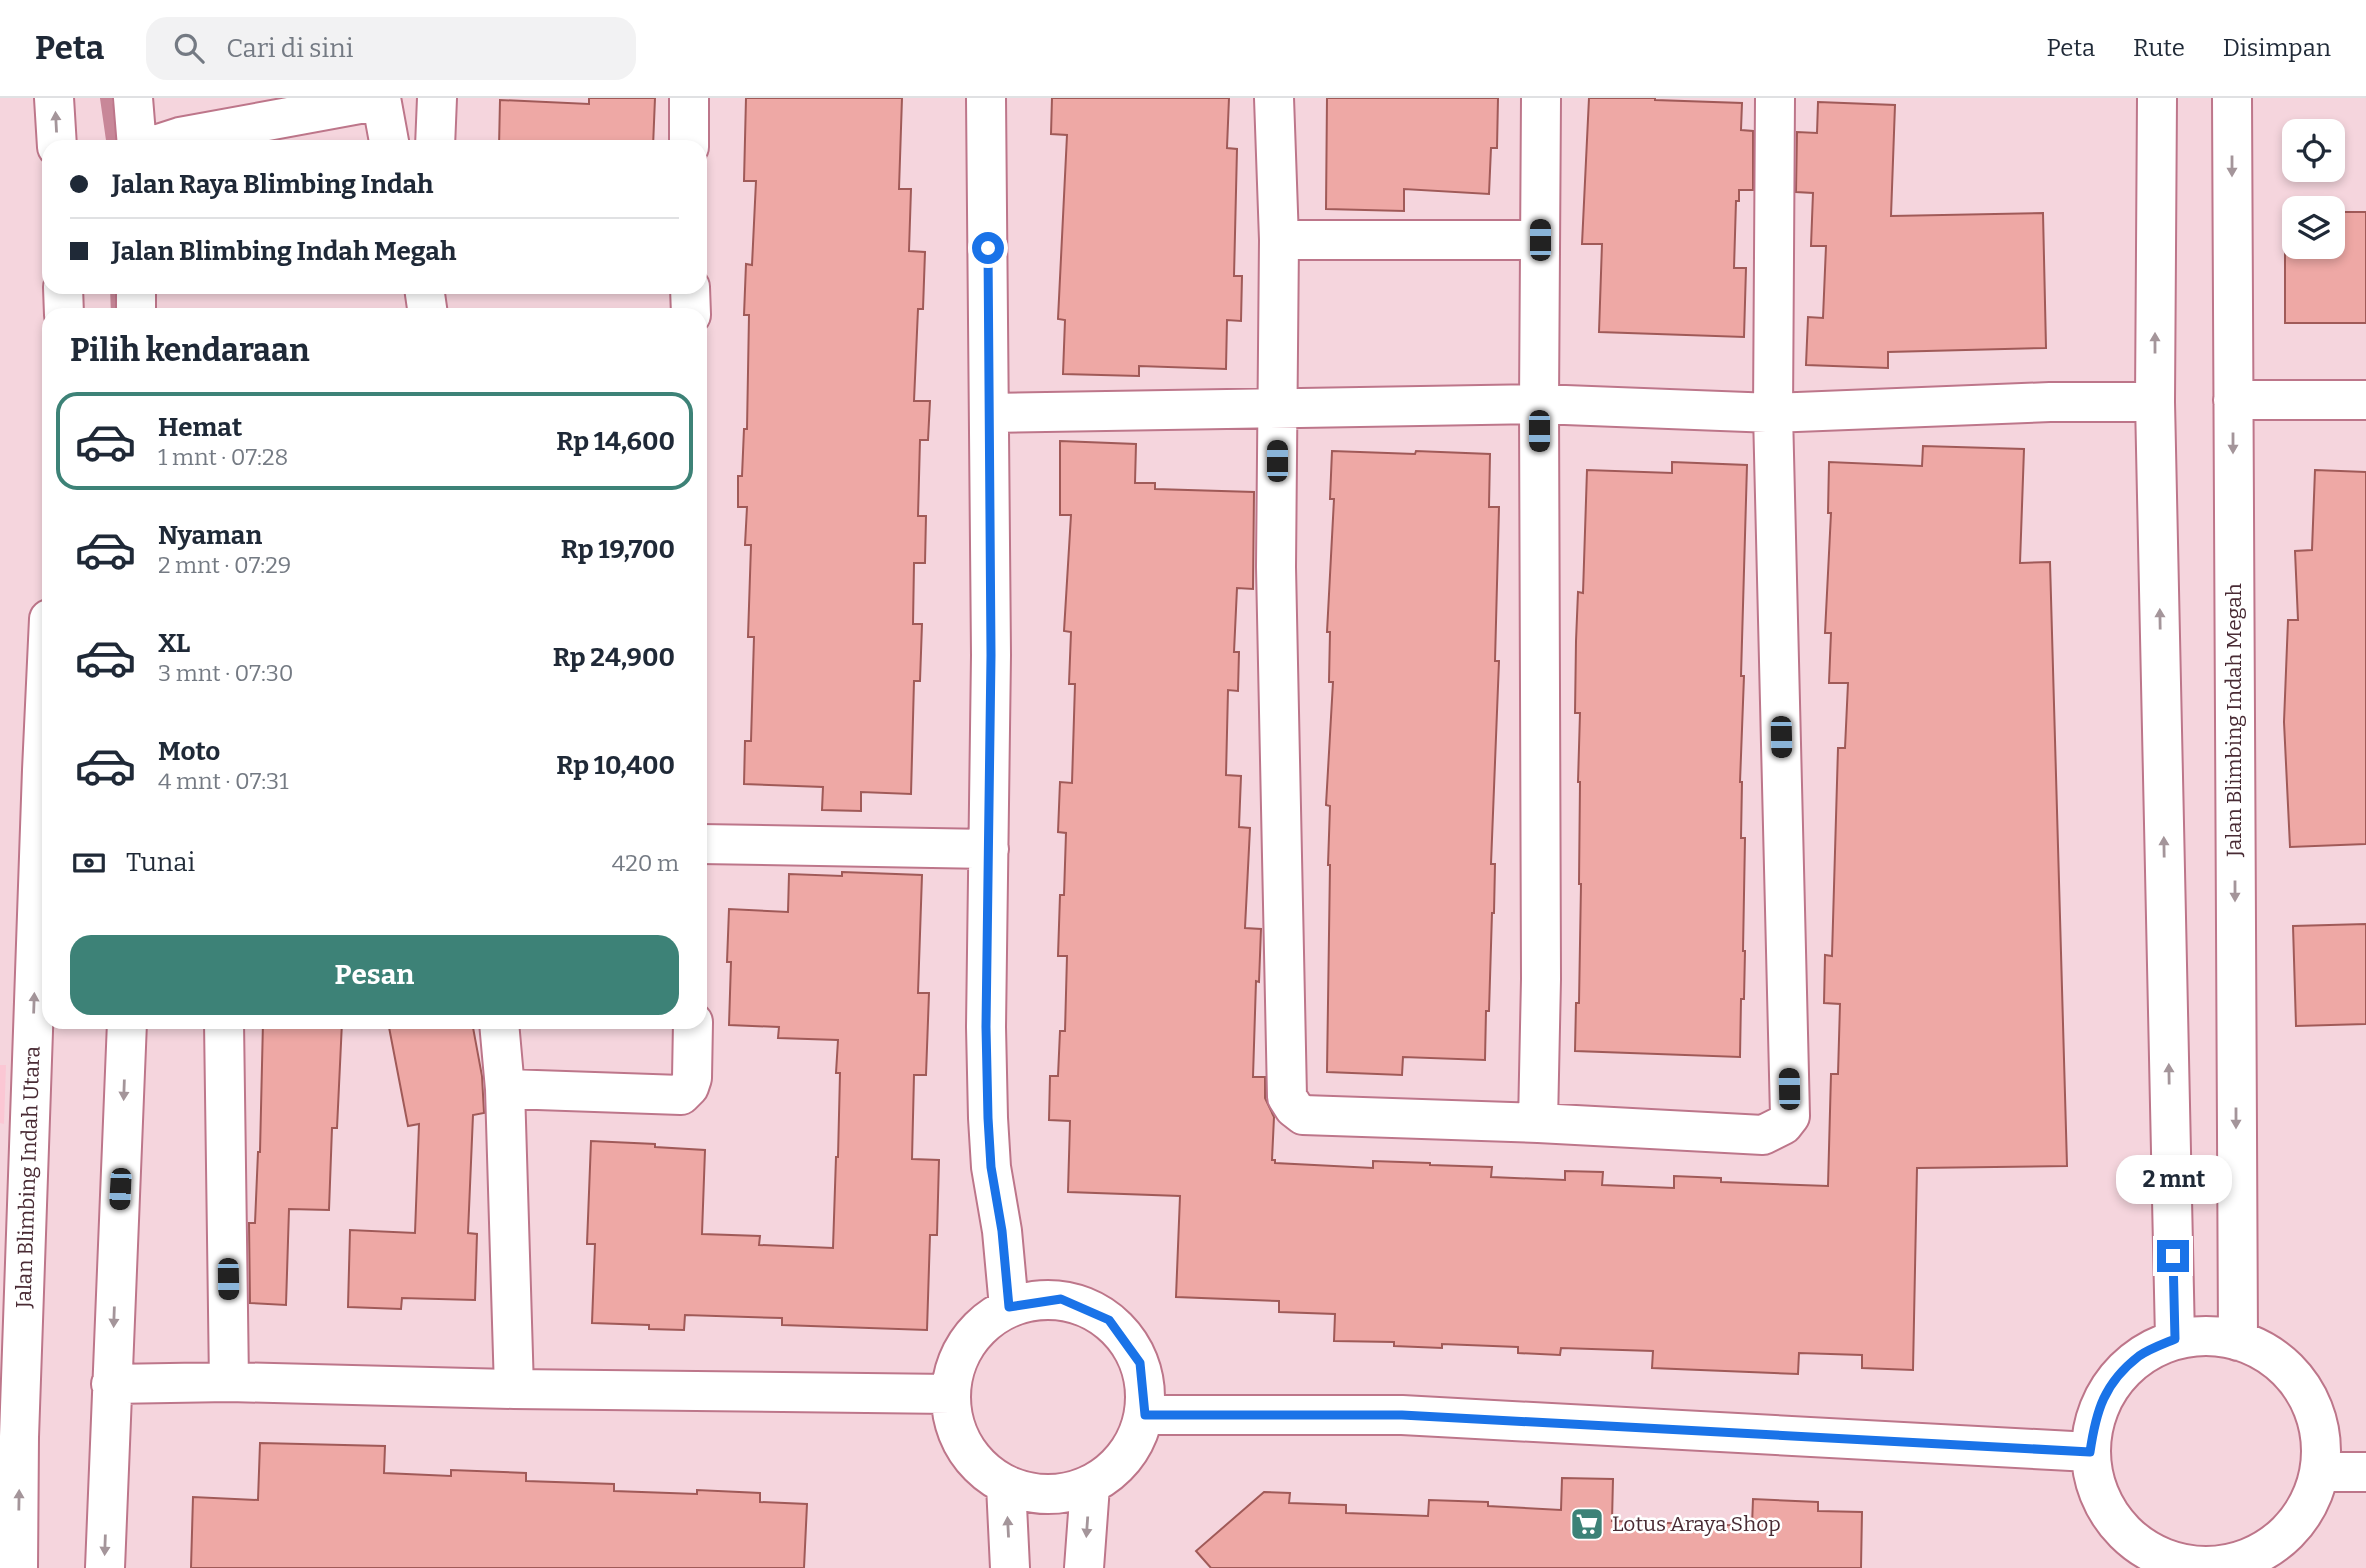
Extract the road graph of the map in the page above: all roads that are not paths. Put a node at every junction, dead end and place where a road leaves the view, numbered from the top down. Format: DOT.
graph roads {
  1 [pos="54,98"];
  2 [pos="134,98"];
  3 [pos="437,98"];
  4 [pos="689,98"];
  5 [pos="986,98"];
  6 [pos="1274,98"];
  7 [pos="1541,98"];
  8 [pos="1775,98"];
  9 [pos="2157,98"];
  10 [pos="2232,98"];
  11 [pos="381,99"];
  12 [pos="57,140"];
  13 [pos="137,140"];
  14 [pos="171,140"];
  15 [pos="389,140"];
  16 [pos="435,140"];
  17 [pos="689,140"];
  18 [pos="1279,240"];
  19 [pos="1540,240"];
  20 [pos="2233,400"];
  21 [pos="2366,400"];
  22 [pos="2155,402"];
  23 [pos="1539,404"];
  24 [pos="1277,409"];
  25 [pos="989,413"];
  26 [pos="1773,413"];
  27 [pos="42,751"];
  28 [pos="707,844"];
  29 [pos="989,849"];
  30 [pos="127,1029"];
  31 [pos="224,1029"];
  32 [pos="500,1029"];
  33 [pos="694,1029"];
  34 [pos="505,1089"];
  35 [pos="1538,1123"];
  36 [pos="1009,1307"];
  37 [pos="2175,1339"];
  38 [pos="2238,1341"];
  39 [pos="229,1382"];
  40 [pos="111,1384"];
  41 [pos="514,1389"];
  42 [pos="950,1394"];
  43 [pos="1145,1415"];
  44 [pos="10,1438"];
  45 [pos="2090,1452"];
  46 [pos="2320,1472"];
  47 [pos="2366,1472"];
  48 [pos="1006,1485"];
  49 [pos="1090,1486"];
  50 [pos="2168,1564"];
  51 [pos="2239,1565"];
  52 [pos="18,1568"];
  53 [pos="104,1568"];
  54 [pos="1010,1568"];
  55 [pos="1084,1568"];
  12 -- 1 [label="street, one-way"];
  2 -- 13 [label="street"];
  3 -- 16 [label="street"];
  4 -- 17 [label="street"];
  5 -- 25 [label="street"];
  6 -- 18 [label="street"];
  7 -- 19 [label="street"];
  8 -- 26 [label="street"];
  22 -- 9 [label="street, one-way"];
  10 -- 20 [label="street, Jalan Blimbing Indah Megah, one-way"];
  11 -- 14 [label="street"];
  11 -- 15 [label="street"];
  18 -- 19 [label="street"];
  18 -- 24 [label="street"];
  19 -- 23 [label="street"];
  20 -- 21 [label="street"];
  20 -- 38 [label="street, Jalan Blimbing Indah Megah, one-way"];
  22 -- 26 [label="street"];
  37 -- 22 [label="street, one-way"];
  23 -- 24 [label="street"];
  23 -- 26 [label="street"];
  23 -- 35 [label="street"];
  24 -- 25 [label="street"];
  24 -- 35 [label="street"];
  25 -- 29 [label="street"];
  26 -- 35 [label="street"];
  44 -- 27 [label="street, Jalan Blimbing Indah Utara, one-way"];
  28 -- 29 [label="street"];
  29 -- 36 [label="street"];
  30 -- 40 [label="street, one-way"];
  31 -- 39 [label="street"];
  32 -- 34 [label="street"];
  33 -- 34 [label="street"];
  34 -- 41 [label="street"];
  36 -- 42 [label="street"];
  36 -- 43 [label="street"];
  37 -- 38 [label="street"];
  37 -- 45 [label="street"];
  38 -- 46 [label="street"];
  39 -- 40 [label="street"];
  39 -- 41 [label="street"];
  40 -- 53 [label="street, one-way"];
  41 -- 42 [label="street"];
  42 -- 48 [label="street"];
  43 -- 45 [label="street"];
  43 -- 49 [label="street"];
  52 -- 44 [label="street, Jalan Blimbing Indah Utara, one-way"];
  45 -- 50 [label="street"];
  46 -- 47 [label="street"];
  46 -- 51 [label="street"];
  48 -- 49 [label="street"];
  54 -- 48 [label="street, one-way"];
  49 -- 55 [label="street, one-way"];
  50 -- 51 [label="street"];
}
